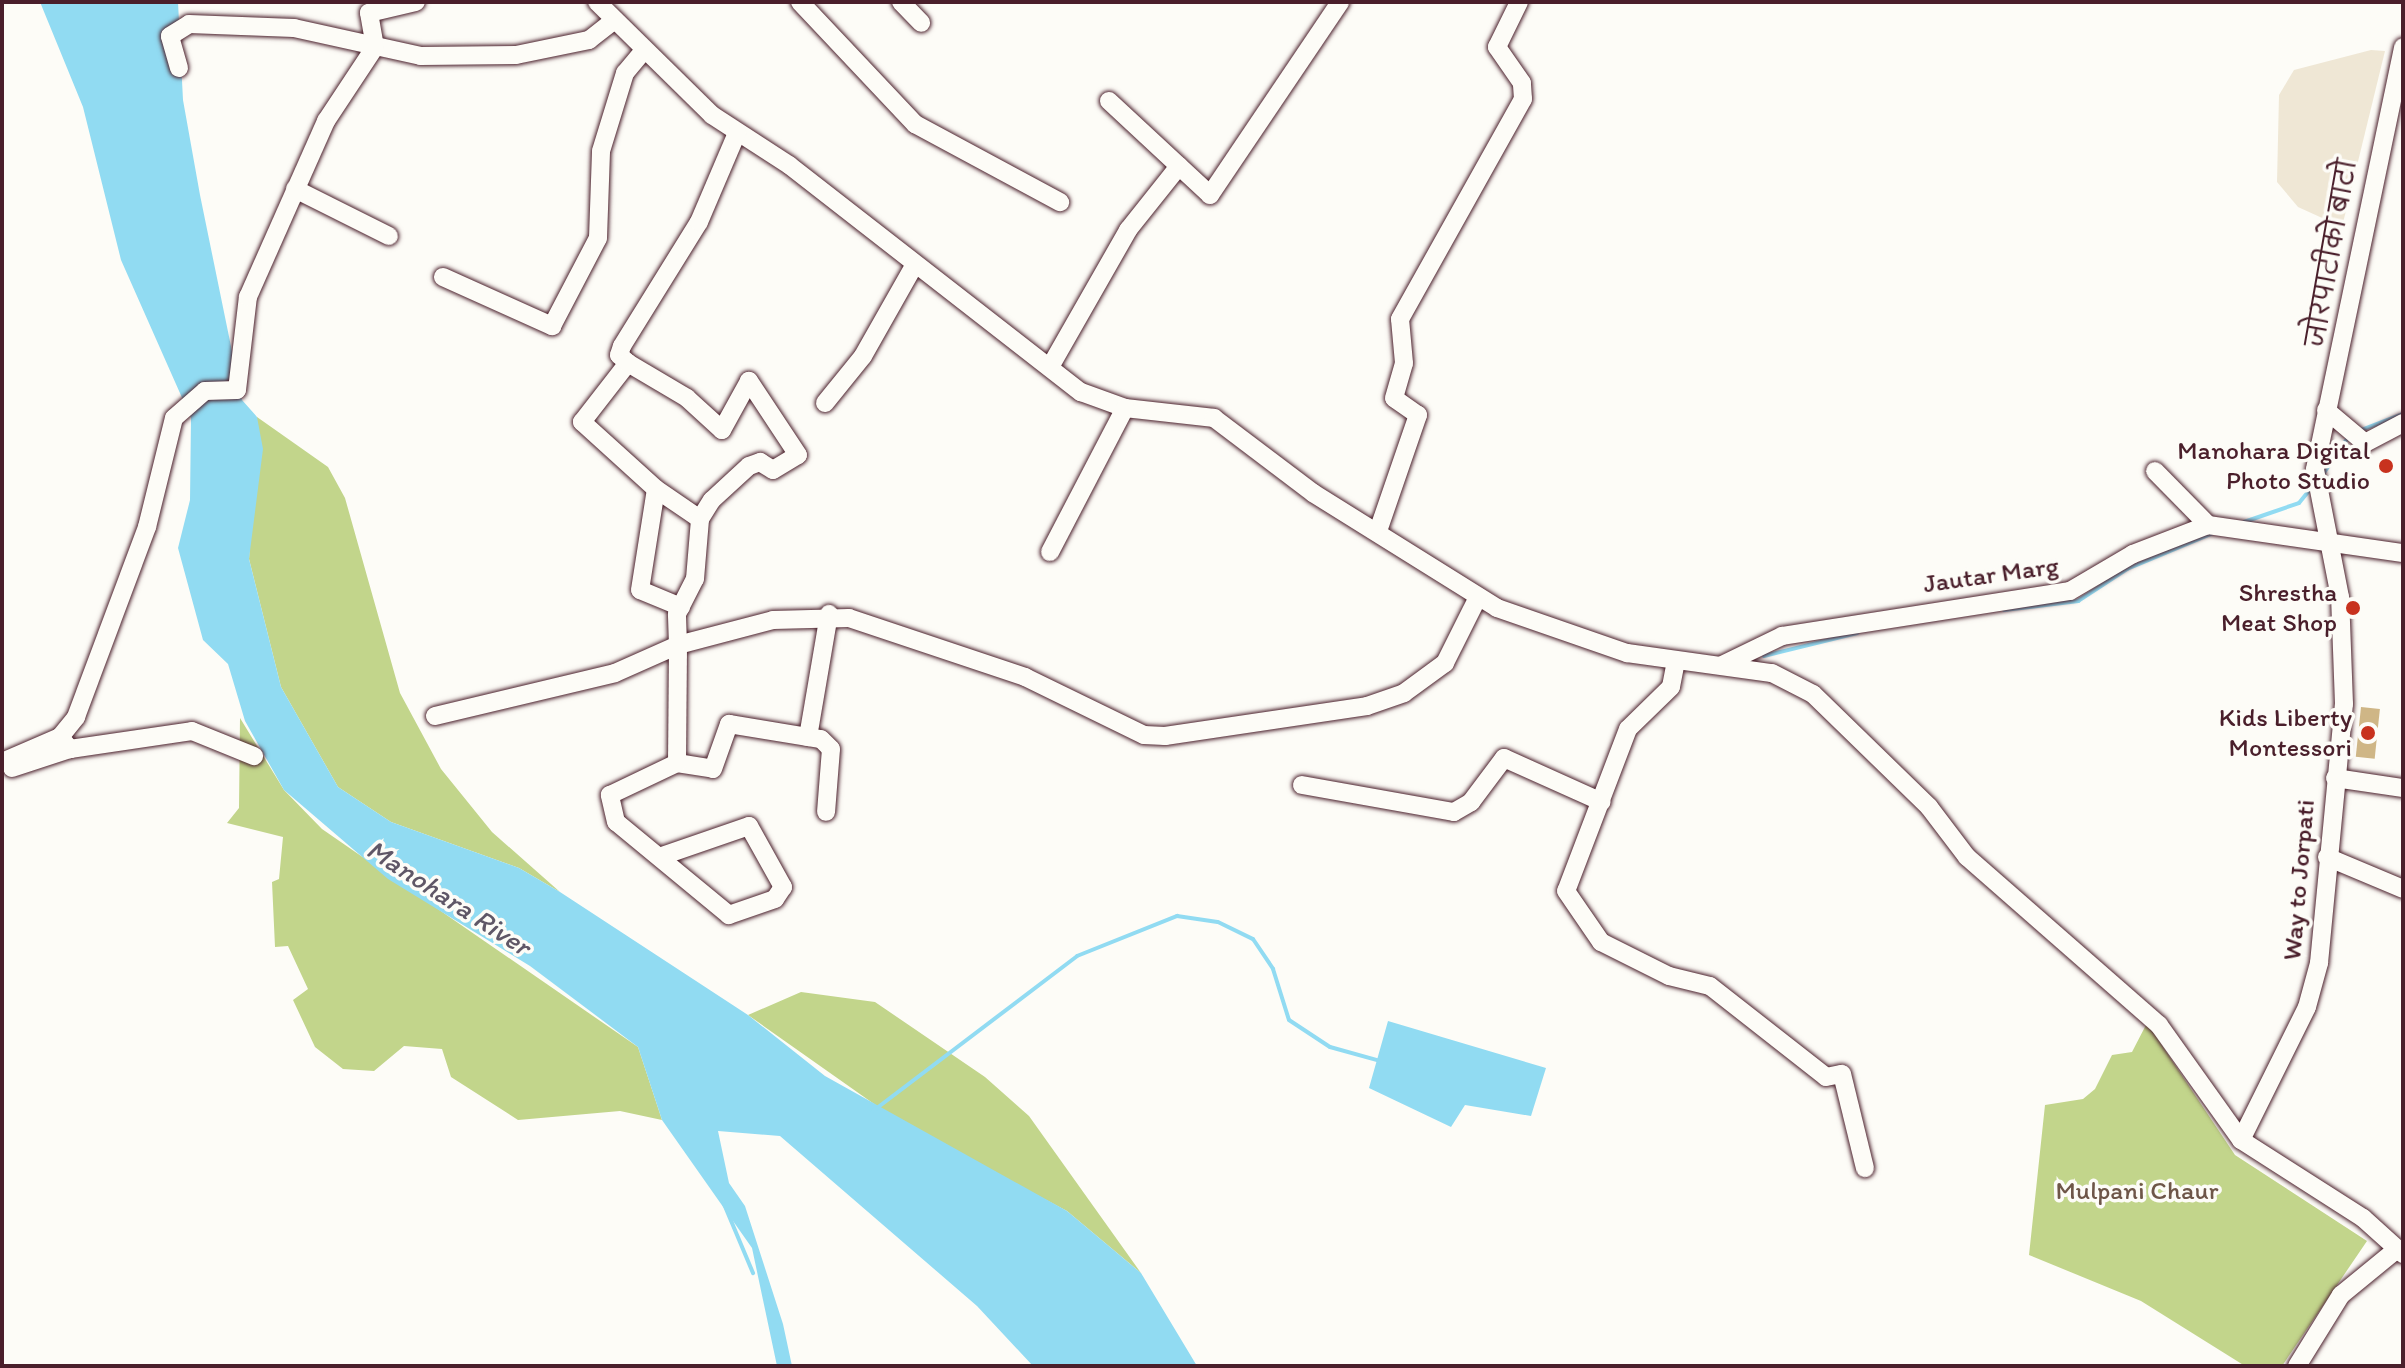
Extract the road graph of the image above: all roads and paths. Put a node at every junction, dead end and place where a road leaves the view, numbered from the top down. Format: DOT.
graph roads {
  1 [pos="416,2"];
  2 [pos="597,2"];
  3 [pos="800,2"];
  4 [pos="901,2"];
  5 [pos="1340,2"];
  6 [pos="1519,2"];
  7 [pos="613,21"];
  8 [pos="921,23"];
  9 [pos="375,47"];
  10 [pos="2403,47"];
  11 [pos="642,53"];
  12 [pos="179,68"];
  13 [pos="1109,101"];
  14 [pos="737,133"];
  15 [pos="1179,166"];
  16 [pos="295,189"];
  17 [pos="1060,202"];
  18 [pos="389,236"];
  19 [pos="914,266"];
  20 [pos="443,277"];
  21 [pos="628,363"];
  22 [pos="1050,367"];
  23 [pos="825,403"];
  24 [pos="1125,408"];
  25 [pos="2326,410"];
  26 [pos="2403,423"];
  27 [pos="2315,469"];
  28 [pos="2155,471"];
  29 [pos="656,489"];
  30 [pos="700,519"];
  31 [pos="2208,525"];
  32 [pos="1378,531"];
  33 [pos="2330,538"];
  34 [pos="1050,552"];
  35 [pos="2403,553"];
  36 [pos="1478,597"];
  37 [pos="681,607"];
  38 [pos="829,614"];
  39 [pos="678,645"];
  40 [pos="1676,661"];
  41 [pos="1722,665"];
  42 [pos="435,716"];
  43 [pos="808,737"];
  44 [pos="65,743"];
  45 [pos="254,756"];
  46 [pos="2,762"];
  47 [pos="677,763"];
  48 [pos="2,772"];
  49 [pos="2335,778"];
  50 [pos="1302,785"];
  51 [pos="2403,788"];
  52 [pos="1602,802"];
  53 [pos="826,812"];
  54 [pos="662,856"];
  55 [pos="2327,857"];
  56 [pos="2403,889"];
  57 [pos="2241,1140"];
  58 [pos="1865,1168"];
  59 [pos="2400,1252"];
  60 [pos="2297,1366"];
  1 -- 9 [label="street"];
  2 -- 7 [label="street"];
  3 -- 17 [label="street"];
  4 -- 8 [label="street"];
  5 -- 15 [label="street"];
  6 -- 32 [label="street"];
  7 -- 9 [label="street"];
  7 -- 11 [label="street"];
  9 -- 12 [label="street"];
  9 -- 16 [label="street"];
  10 -- 25 [label="street, जोरपाटीको बाटो"];
  11 -- 14 [label="street"];
  11 -- 20 [label="street"];
  13 -- 15 [label="street"];
  14 -- 19 [label="street"];
  14 -- 21 [label="street"];
  15 -- 22 [label="street"];
  16 -- 18 [label="street"];
  16 -- 44 [label="street"];
  19 -- 22 [label="street"];
  19 -- 23 [label="street"];
  21 -- 29 [label="street"];
  21 -- 30 [label="street"];
  22 -- 24 [label="street"];
  24 -- 32 [label="street"];
  24 -- 34 [label="street"];
  25 -- 26 [label="street"];
  25 -- 27 [label="street, जोरपाटीको बाटो"];
  27 -- 33 [label="street, Way to Jorpati"];
  28 -- 31 [label="street"];
  29 -- 30 [label="street"];
  29 -- 37 [label="street"];
  30 -- 37 [label="street"];
  31 -- 33 [label="street, Jautar Marg"];
  31 -- 41 [label="street, Jautar Marg"];
  32 -- 36 [label="street"];
  33 -- 35 [label="street, Jautar Marg"];
  33 -- 49 [label="street, Way to Jorpati"];
  36 -- 38 [label="street"];
  36 -- 40 [label="street"];
  37 -- 39 [label="street"];
  38 -- 39 [label="street"];
  38 -- 43 [label="street"];
  39 -- 42 [label="street"];
  39 -- 47 [label="street"];
  40 -- 41 [label="street"];
  40 -- 52 [label="street"];
  41 -- 57 [label="street"];
  43 -- 47 [label="street"];
  43 -- 53 [label="street"];
  44 -- 45 [label="street"];
  44 -- 46 [label="street"];
  44 -- 48 [label="street"];
  47 -- 54 [label="street"];
  49 -- 51 [label="street"];
  49 -- 55 [label="street, Way to Jorpati"];
  50 -- 52 [label="street"];
  52 -- 58 [label="street"];
  54 -- 54 [label="street"];
  55 -- 56 [label="street"];
  55 -- 57 [label="street, Way to Jorpati"];
  57 -- 59 [label="street"];
  59 -- 60 [label="street"];
}
